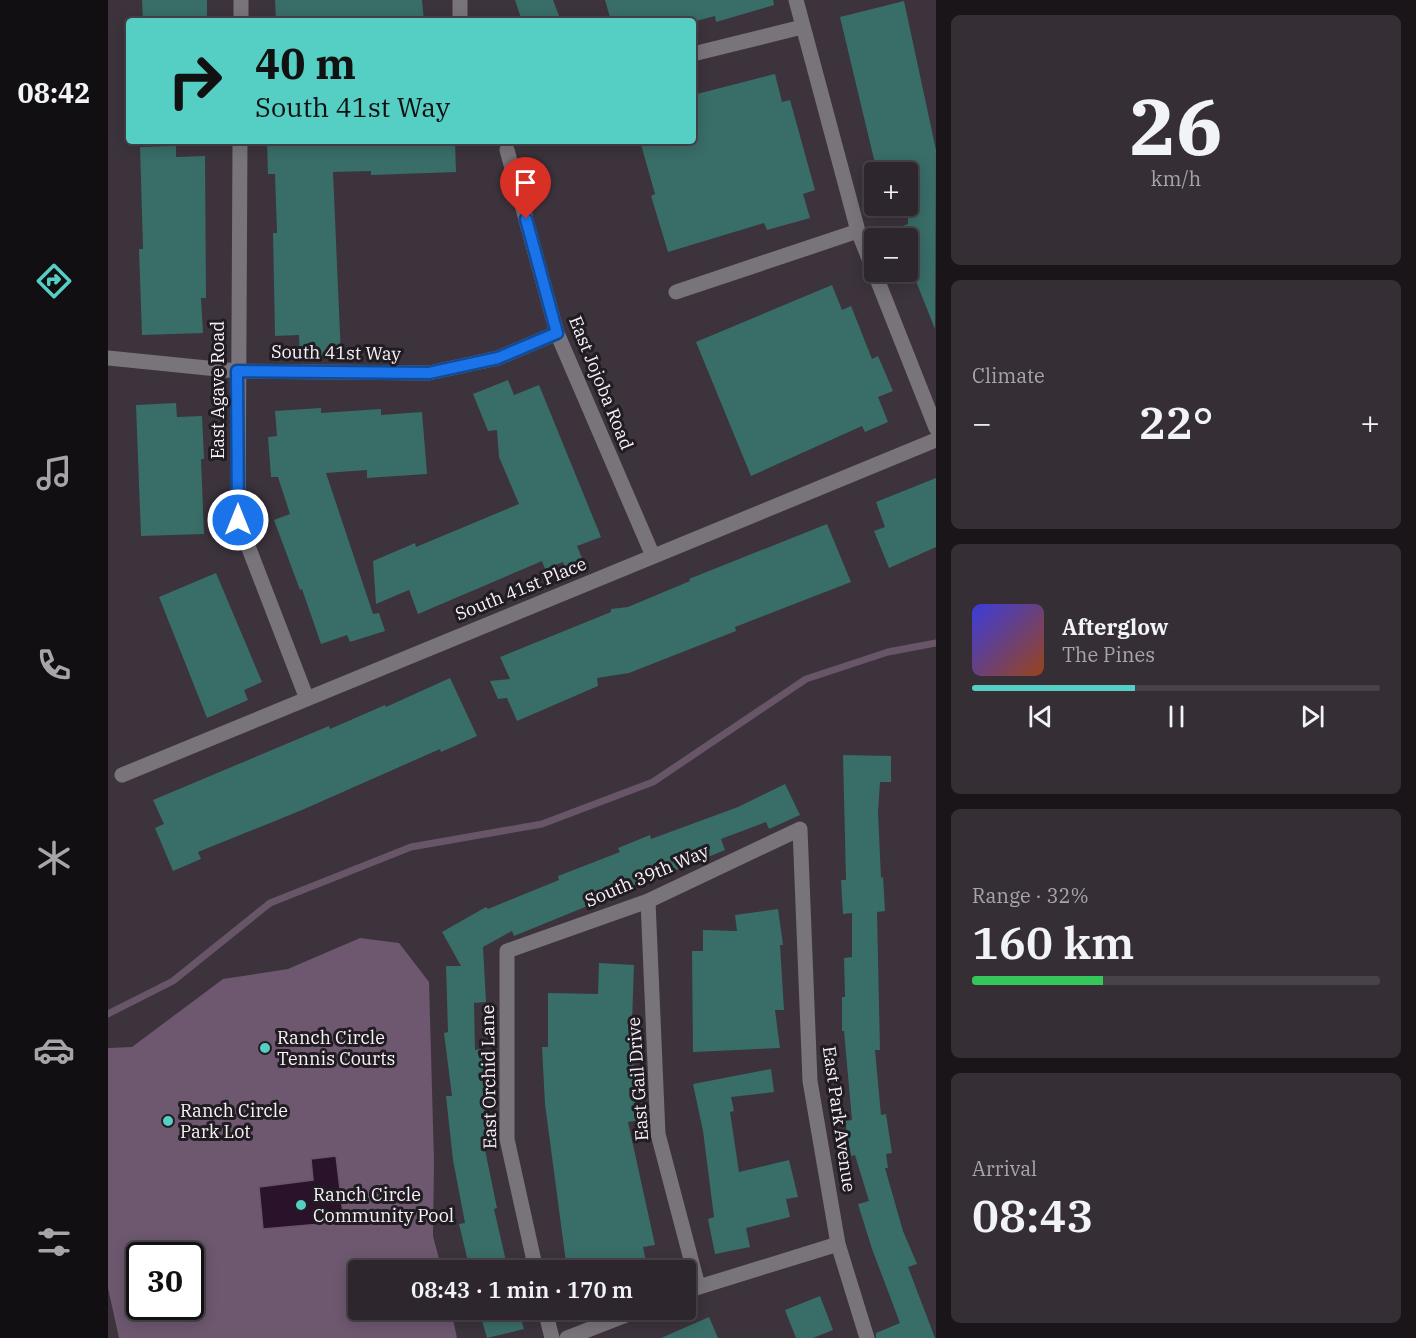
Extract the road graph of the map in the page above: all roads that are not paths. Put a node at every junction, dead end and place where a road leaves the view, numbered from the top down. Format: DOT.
graph roads {
  1 [pos="241,0"];
  2 [pos="460,0"];
  3 [pos="796,0"];
  4 [pos="241,18"];
  5 [pos="460,18"];
  6 [pos="802,27"];
  7 [pos="696,53"];
  8 [pos="240,144"];
  9 [pos="507,150"];
  10 [pos="858,231"];
  11 [pos="676,292"];
  12 [pos="557,333"];
  13 [pos="108,358"];
  14 [pos="237,371"];
  15 [pos="936,428"];
  16 [pos="936,440"];
  17 [pos="653,556"];
  18 [pos="307,699"];
  19 [pos="122,775"];
  20 [pos="800,829"];
  21 [pos="648,901"];
  22 [pos="507,951"];
  23 [pos="838,1244"];
  24 [pos="534,1260"];
  25 [pos="686,1260"];
  26 [pos="696,1288"];
  27 [pos="548,1320"];
  28 [pos="613,1320"];
  29 [pos="552,1338"];
  30 [pos="567,1338"];
  31 [pos="867,1338"];
  1 -- 4 [label="street"];
  2 -- 5 [label="street"];
  3 -- 6 [label="street"];
  6 -- 7 [label="street"];
  6 -- 10 [label="street"];
  8 -- 14 [label="street, East Agave Road"];
  9 -- 12 [label="street, East Jojoba Road"];
  10 -- 11 [label="street"];
  10 -- 15 [label="street"];
  12 -- 14 [label="street, South 41st Way"];
  12 -- 17 [label="street, East Jojoba Road"];
  13 -- 14 [label="street, South 41st Way"];
  14 -- 18 [label="street, East Agave Road"];
  16 -- 17 [label="street, South 41st Place"];
  17 -- 18 [label="street, South 41st Place"];
  18 -- 19 [label="street, South 41st Place"];
  20 -- 21 [label="street, South 39th Way"];
  20 -- 23 [label="street, East Park Avenue"];
  21 -- 22 [label="street, South 39th Way"];
  21 -- 25 [label="street, East Gail Drive"];
  22 -- 24 [label="street, East Orchid Lane"];
  23 -- 26 [label="street"];
  23 -- 31 [label="street, East Park Avenue"];
  27 -- 29 [label="street"];
  28 -- 30 [label="street"];
}
